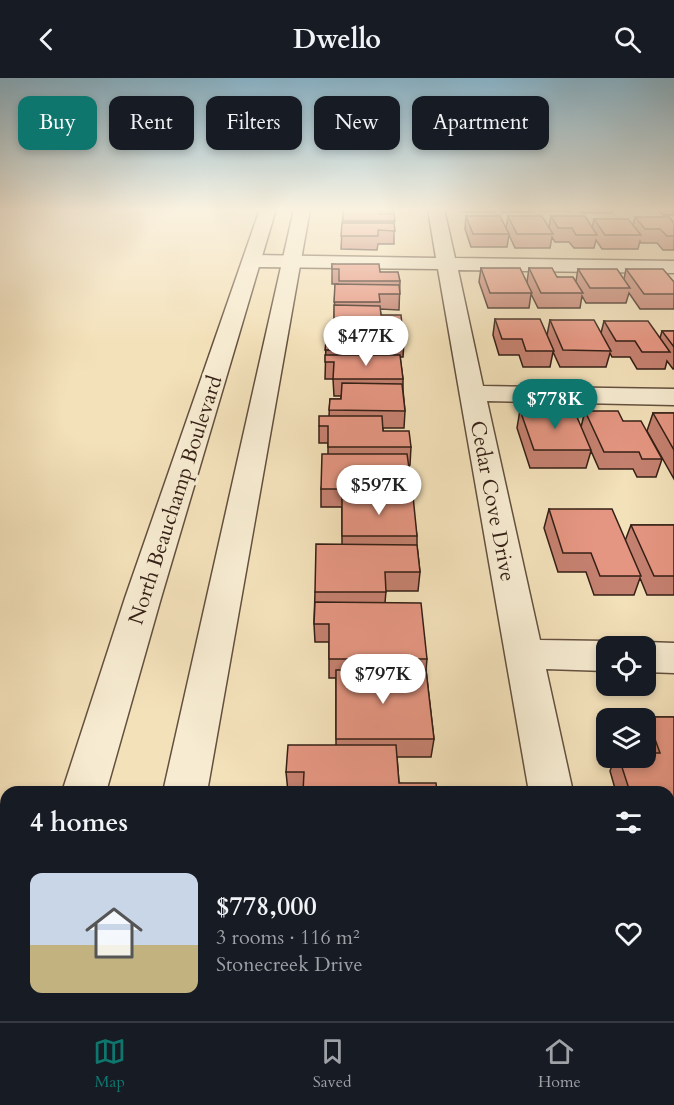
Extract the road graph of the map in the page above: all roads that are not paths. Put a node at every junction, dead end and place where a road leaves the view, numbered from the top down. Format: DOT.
graph roads {
  1 [pos="255,253"];
  2 [pos="294,253"];
  3 [pos="445,253"];
  4 [pos="253,261"];
  5 [pos="292,261"];
  6 [pos="447,264"];
  7 [pos="674,267"];
  8 [pos="472,393"];
  9 [pos="674,397"];
  10 [pos="524,654"];
  11 [pos="596,656"];
  12 [pos="656,657"];
  13 [pos="674,658"];
  14 [pos="86,786"];
  15 [pos="186,786"];
  16 [pos="550,786"];
  1 -- 4 [label="street, North Beauchamp Boulevard"];
  2 -- 5 [label="street"];
  3 -- 6 [label="street, Cedar Cove Drive"];
  4 -- 5 [label="street"];
  4 -- 14 [label="street, North Beauchamp Boulevard"];
  5 -- 6 [label="street"];
  5 -- 15 [label="street"];
  6 -- 7 [label="street"];
  6 -- 8 [label="street, Cedar Cove Drive"];
  8 -- 9 [label="street"];
  8 -- 10 [label="street, Cedar Cove Drive"];
  10 -- 11 [label="street"];
  10 -- 16 [label="street, Cedar Cove Drive"];
  12 -- 13 [label="street"];
}
